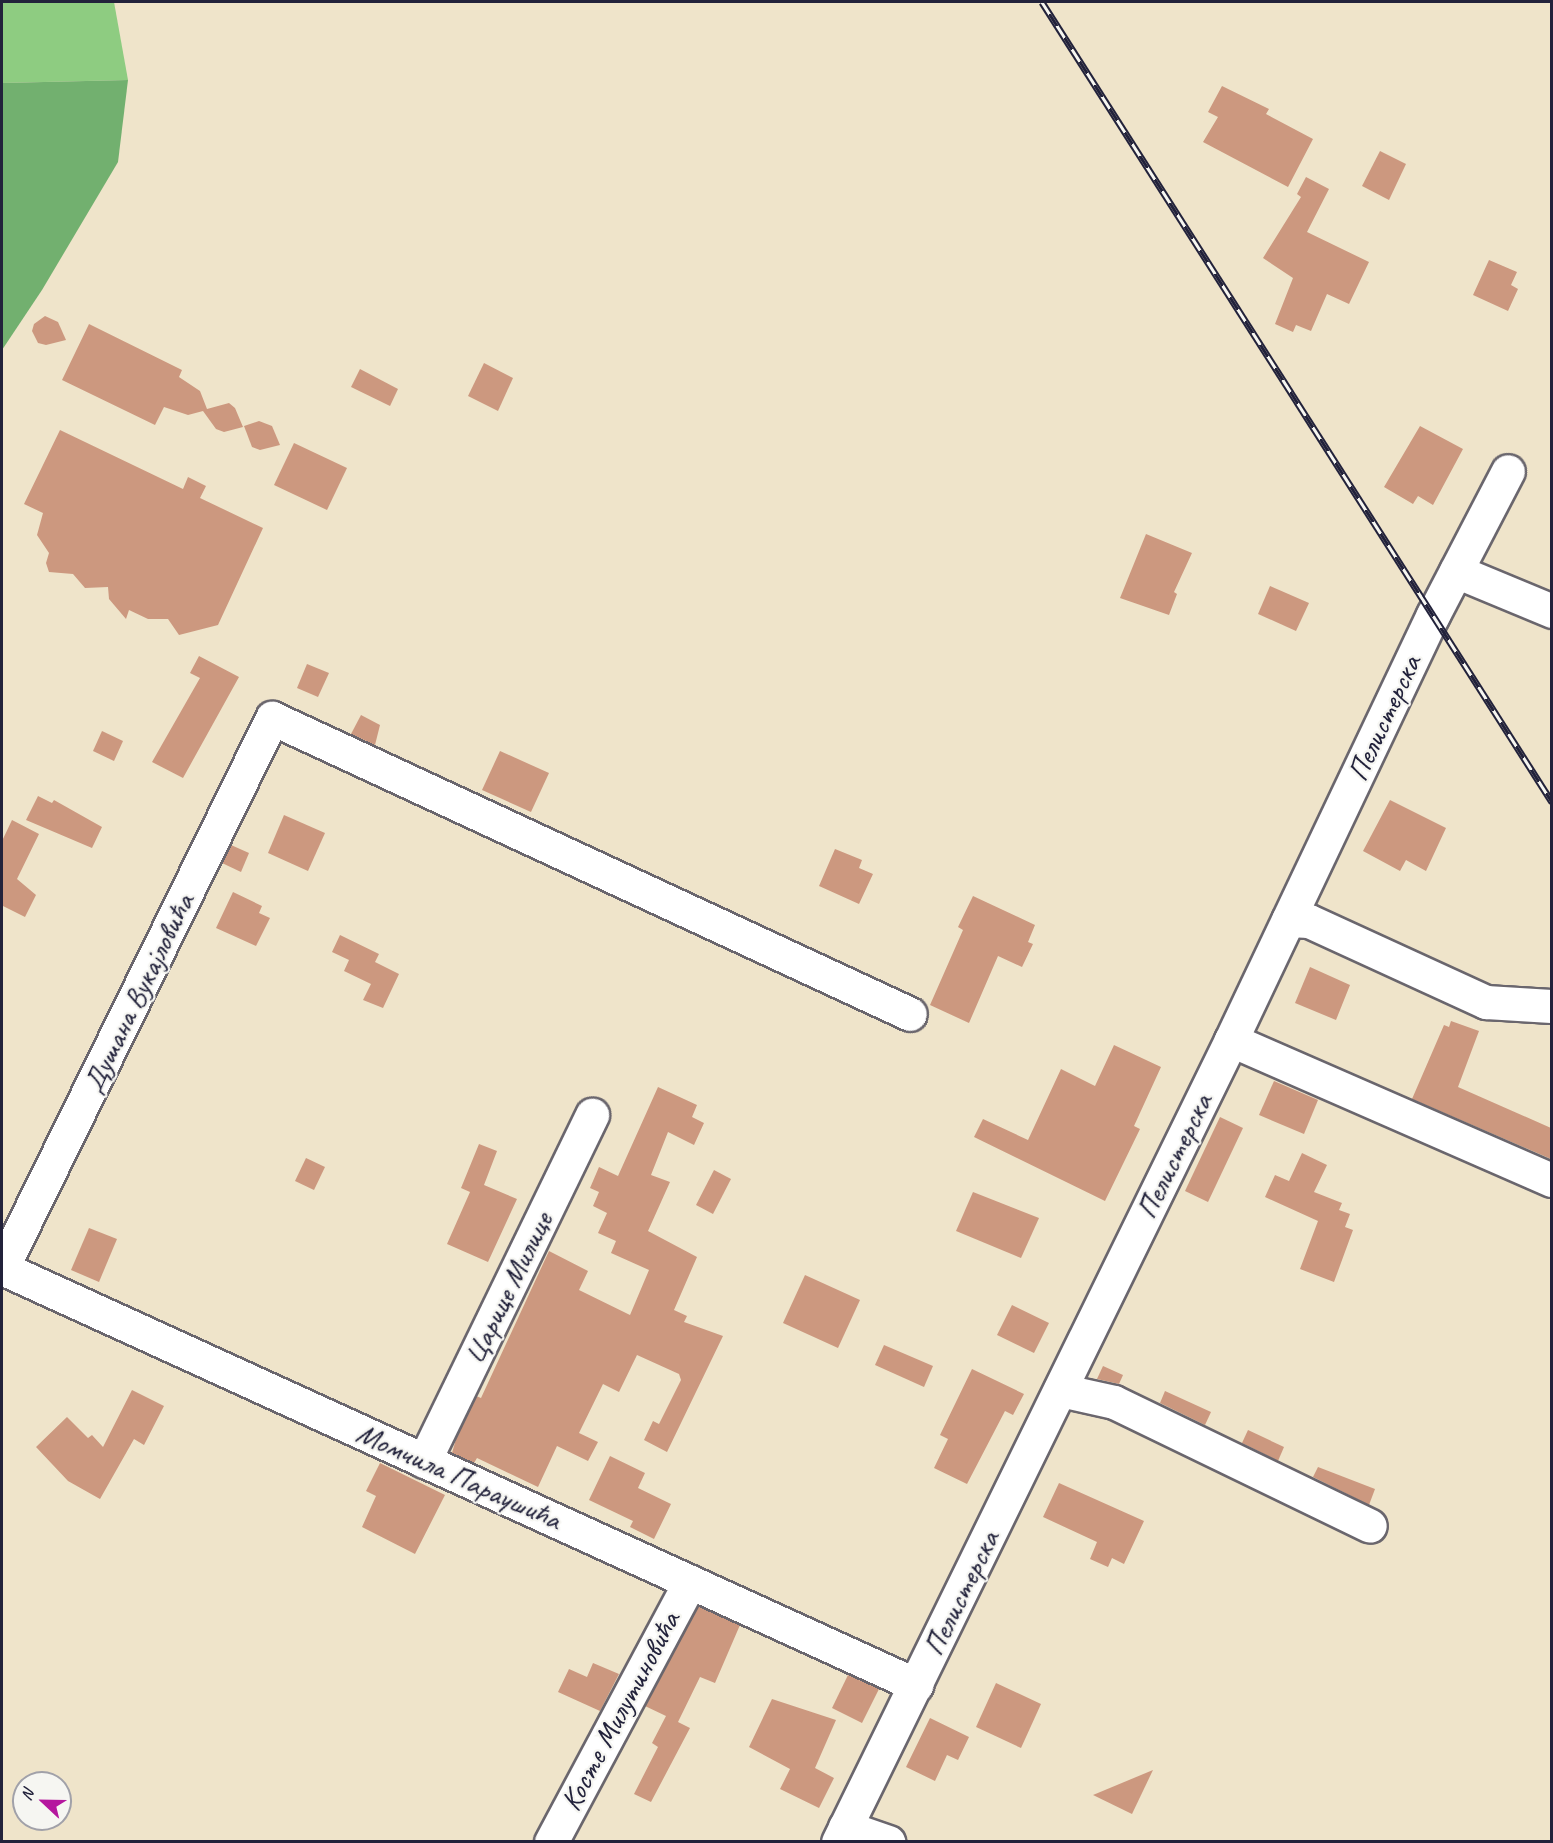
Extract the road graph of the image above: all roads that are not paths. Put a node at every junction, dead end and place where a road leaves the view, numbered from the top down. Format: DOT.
graph roads {
  1 [pos="1508,471"];
  2 [pos="1456,571"];
  3 [pos="1551,611"];
  4 [pos="1288,920"];
  5 [pos="1551,1006"];
  6 [pos="910,1014"];
  7 [pos="1230,1040"];
  8 [pos="592,1114"];
  9 [pos="1551,1180"];
  10 [pos="2,1268"];
  11 [pos="1060,1390"];
  12 [pos="424,1461"];
  13 [pos="1370,1526"];
  14 [pos="690,1581"];
  15 [pos="916,1685"];
  16 [pos="841,1834"];
  17 [pos="551,1842"];
  18 [pos="888,1842"];
  1 -- 2 [label="street, Пелистерска"];
  2 -- 3 [label="street"];
  2 -- 4 [label="street, Пелистерска"];
  4 -- 5 [label="street"];
  4 -- 7 [label="street, Пелистерска"];
  6 -- 10 [label="street, Душана Вукајловића"];
  7 -- 9 [label="street"];
  7 -- 11 [label="street, Пелистерска"];
  8 -- 12 [label="street, Царице Милице"];
  10 -- 12 [label="street, Момчила Параушића"];
  11 -- 13 [label="street"];
  11 -- 15 [label="street, Пелистерска"];
  12 -- 14 [label="street, Момчила Параушића"];
  14 -- 15 [label="street, Момчила Параушића"];
  14 -- 17 [label="street, Косте Милутиновића"];
  15 -- 16 [label="street, Пелистерска"];
  16 -- 18 [label="street"];
}
